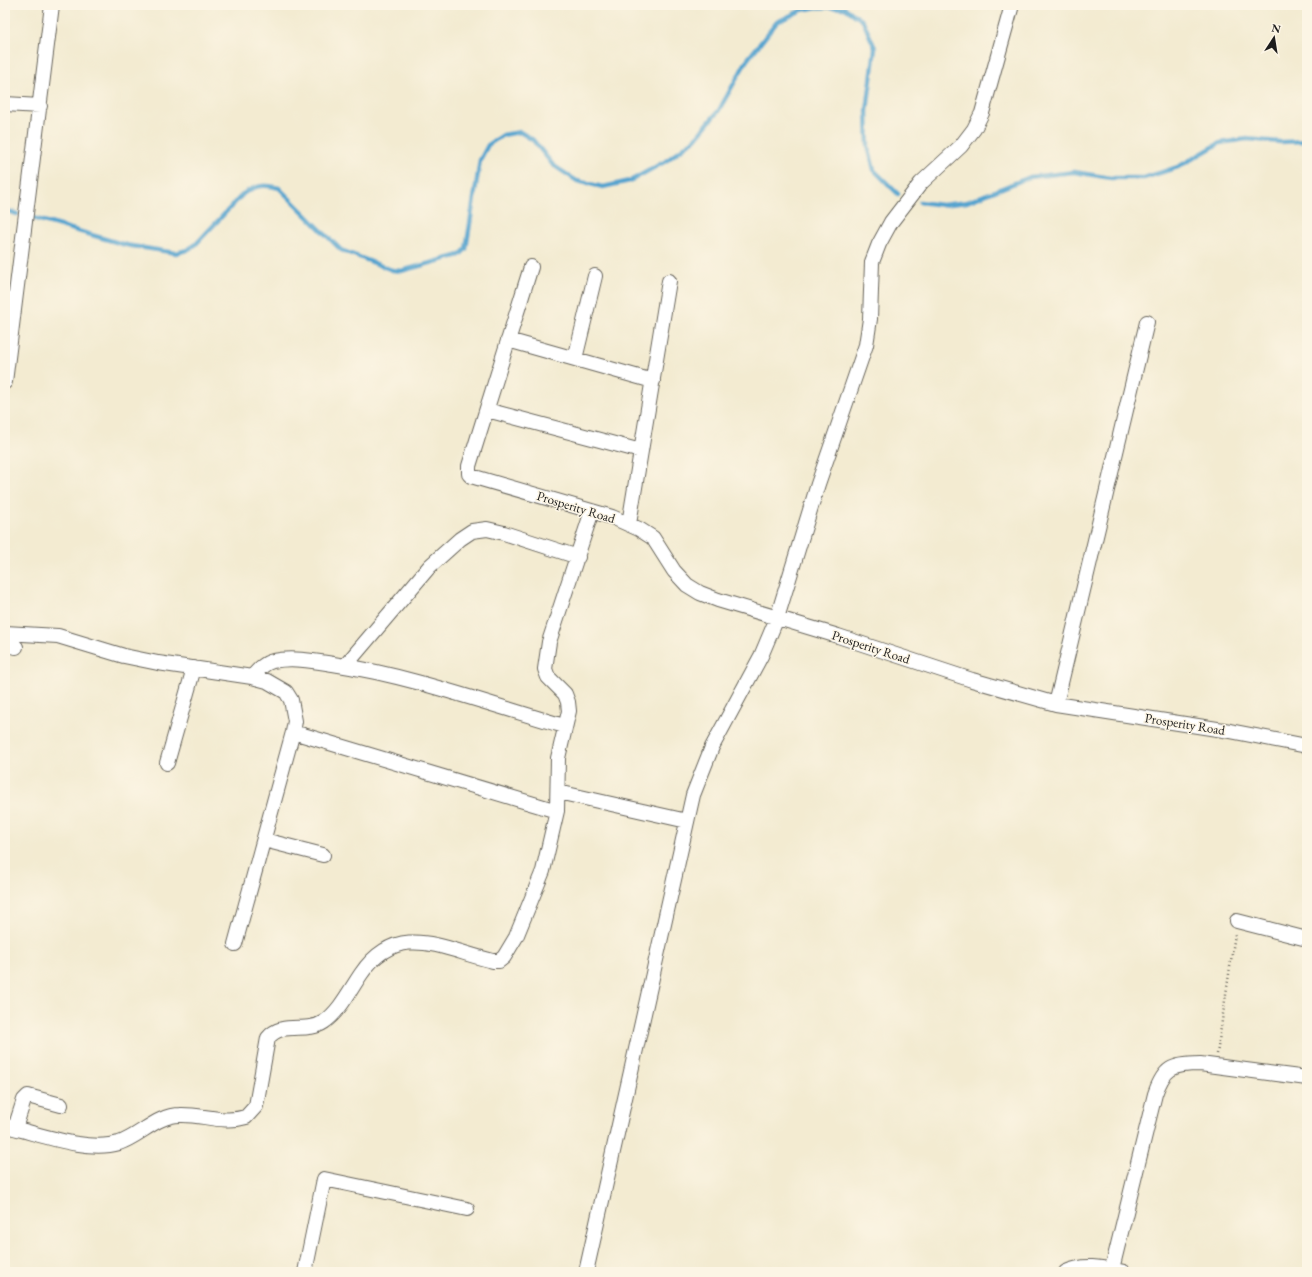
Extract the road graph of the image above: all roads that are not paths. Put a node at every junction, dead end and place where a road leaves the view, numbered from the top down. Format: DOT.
graph roads {
  1 [pos="52,5"];
  2 [pos="1012,5"];
  3 [pos="5,104"];
  4 [pos="40,106"];
  5 [pos="531,267"];
  6 [pos="595,276"];
  7 [pos="669,281"];
  8 [pos="1147,322"];
  9 [pos="508,340"];
  10 [pos="576,359"];
  11 [pos="653,381"];
  12 [pos="5,382"];
  13 [pos="487,410"];
  14 [pos="641,451"];
  15 [pos="592,511"];
  16 [pos="629,524"];
  17 [pos="578,557"];
  18 [pos="777,618"];
  19 [pos="5,633"];
  20 [pos="345,666"];
  21 [pos="194,668"];
  22 [pos="252,677"];
  23 [pos="1056,704"];
  24 [pos="564,726"];
  25 [pos="293,732"];
  26 [pos="1307,746"];
  27 [pos="167,763"];
  28 [pos="558,792"];
  29 [pos="557,811"];
  30 [pos="687,821"];
  31 [pos="264,840"];
  32 [pos="323,855"];
  33 [pos="1237,921"];
  34 [pos="1307,939"];
  35 [pos="235,944"];
  36 [pos="1307,1078"];
  37 [pos="61,1105"];
  38 [pos="10,1127"];
  39 [pos="467,1209"];
  40 [pos="1118,1271"];
  41 [pos="305,1272"];
  42 [pos="586,1272"];
  43 [pos="1066,1272"];
  1 -- 4 [label="street"];
  2 -- 18 [label="street"];
  3 -- 4 [label="street"];
  4 -- 12 [label="street"];
  5 -- 9 [label="street"];
  6 -- 10 [label="street"];
  7 -- 11 [label="street"];
  8 -- 23 [label="street"];
  9 -- 10 [label="street"];
  9 -- 13 [label="street"];
  10 -- 11 [label="street"];
  11 -- 14 [label="street"];
  13 -- 14 [label="street"];
  13 -- 15 [label="street, Prosperity Road"];
  14 -- 16 [label="street"];
  15 -- 16 [label="street, Prosperity Road"];
  15 -- 17 [label="street"];
  16 -- 18 [label="street, Prosperity Road"];
  17 -- 20 [label="street"];
  17 -- 24 [label="street"];
  18 -- 23 [label="street, Prosperity Road"];
  18 -- 30 [label="street"];
  19 -- 21 [label="street"];
  20 -- 22 [label="street"];
  20 -- 24 [label="street"];
  21 -- 22 [label="street"];
  21 -- 27 [label="street"];
  22 -- 25 [label="street"];
  23 -- 26 [label="street, Prosperity Road"];
  24 -- 28 [label="street"];
  25 -- 29 [label="street"];
  25 -- 31 [label="street"];
  28 -- 29 [label="street"];
  28 -- 30 [label="street"];
  29 -- 38 [label="street"];
  30 -- 42 [label="street"];
  31 -- 32 [label="street"];
  31 -- 35 [label="street"];
  33 -- 34 [label="street"];
  36 -- 40 [label="street"];
  37 -- 38 [label="street"];
  39 -- 41 [label="street"];
  40 -- 43 [label="street"];
}
